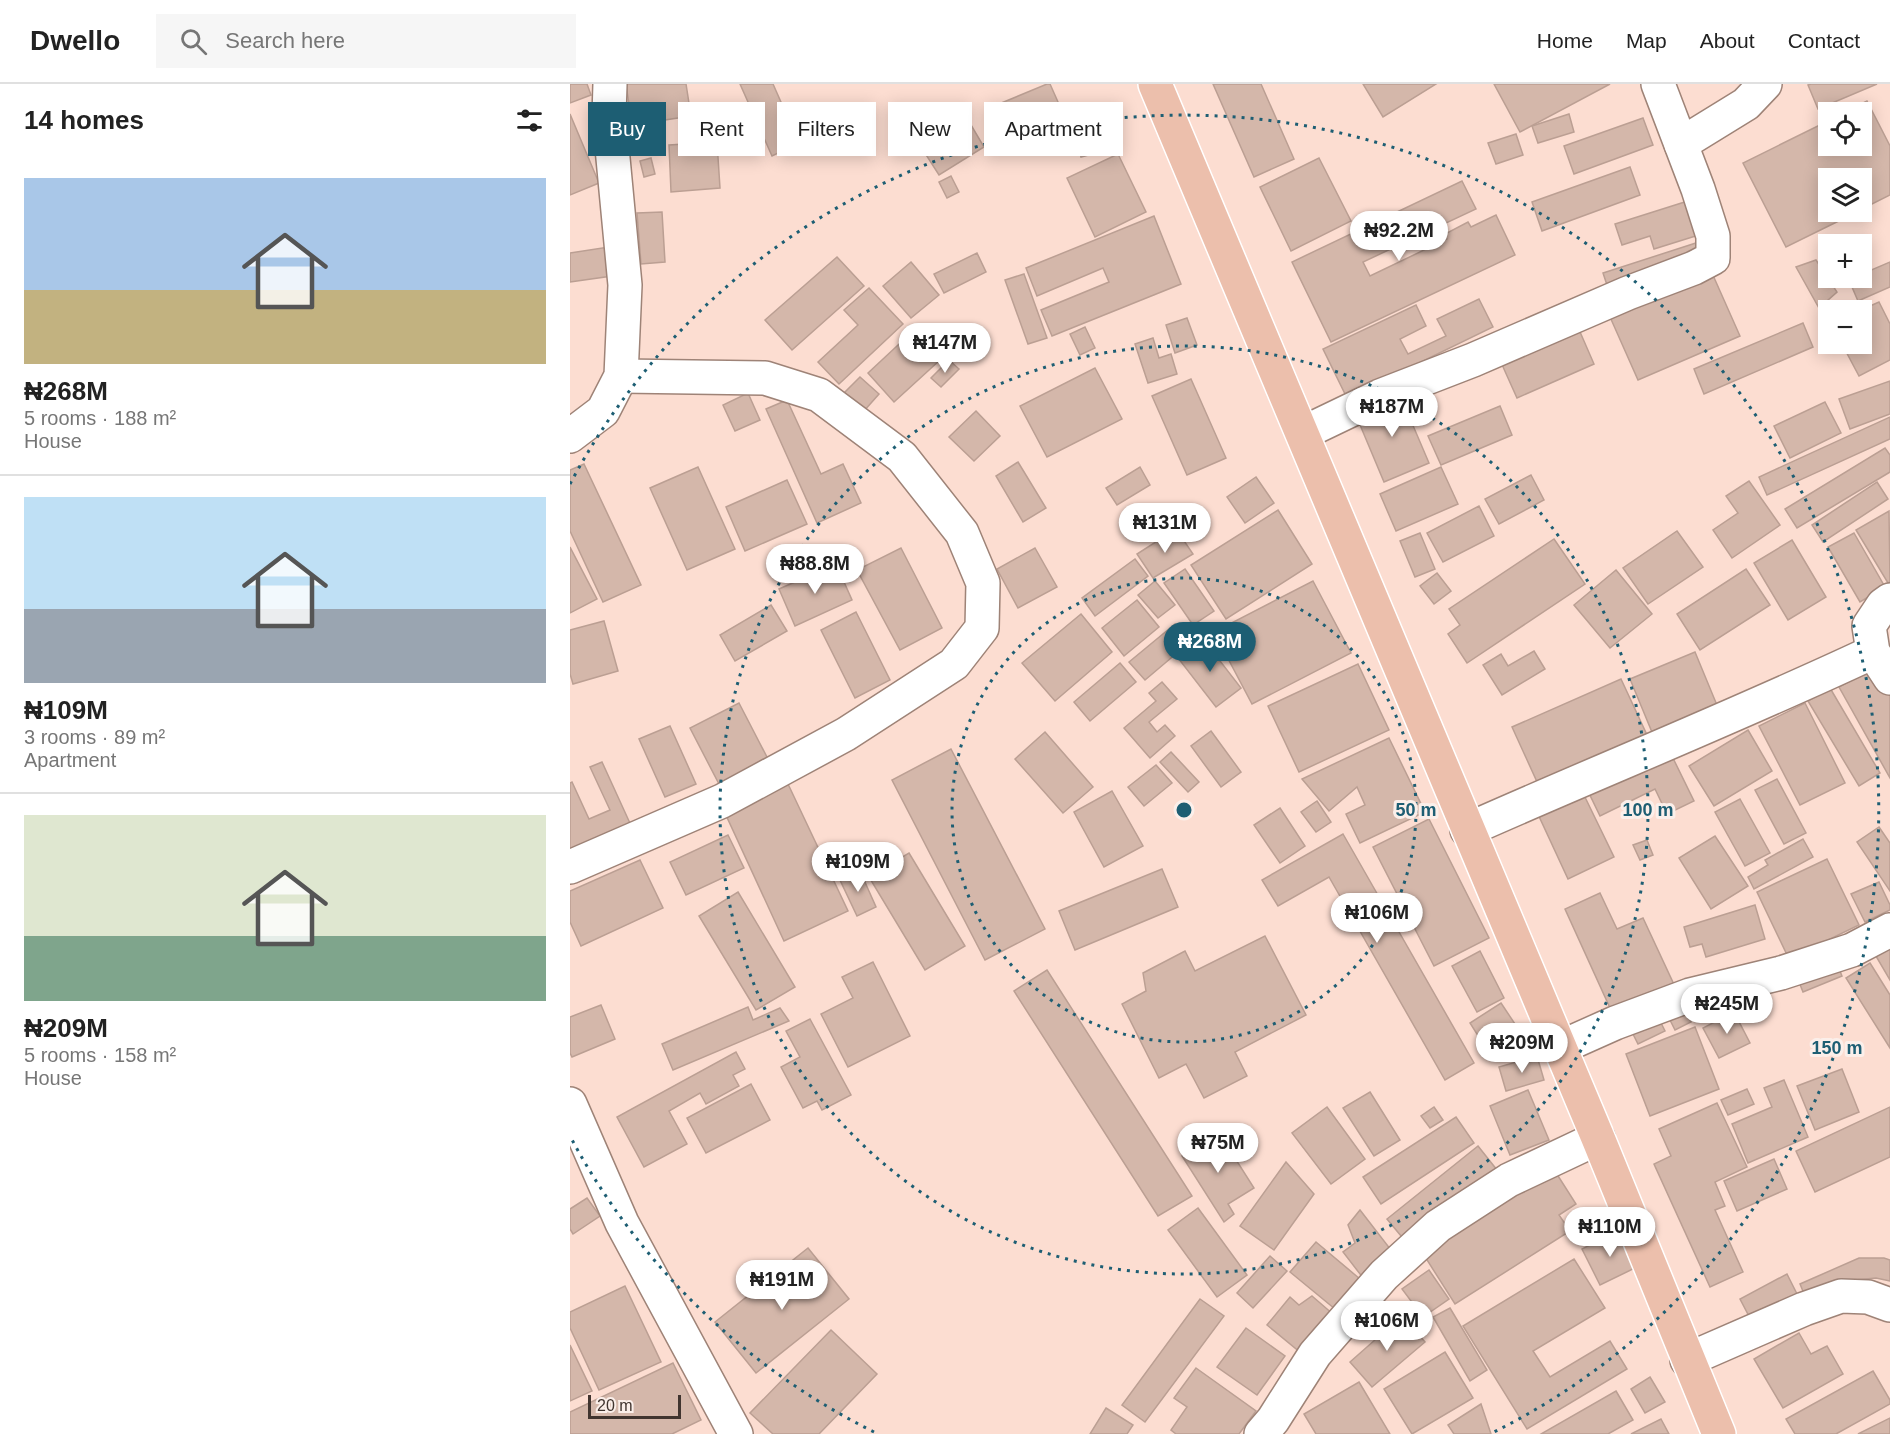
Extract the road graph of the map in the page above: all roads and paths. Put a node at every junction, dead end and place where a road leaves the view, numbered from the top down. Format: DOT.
graph roads {
  1 [pos="610,84"];
  2 [pos="1155,84"];
  3 [pos="1658,84"];
  4 [pos="1765,84"];
  5 [pos="1681,144"];
  6 [pos="621,376"];
  7 [pos="1303,432"];
  8 [pos="570,436"];
  9 [pos="1890,600"];
  10 [pos="1881,665"];
  11 [pos="1467,830"];
  12 [pos="570,867"];
  13 [pos="1890,930"];
  14 [pos="1559,1048"];
  15 [pos="570,1104"];
  16 [pos="1598,1137"];
  17 [pos="1890,1305"];
  18 [pos="1687,1360"];
  19 [pos="1271,1429"];
  20 [pos="736,1434"];
  21 [pos="1719,1434"];
  1 -- 6 [label="street"];
  2 -- 7 [label="main road"];
  3 -- 5 [label="street"];
  4 -- 5 [label="street"];
  5 -- 7 [label="street"];
  6 -- 8 [label="street"];
  6 -- 12 [label="street"];
  7 -- 11 [label="main road"];
  9 -- 10 [label="street"];
  10 -- 11 [label="street"];
  11 -- 14 [label="main road"];
  13 -- 14 [label="street"];
  14 -- 16 [label="main road"];
  15 -- 20 [label="street"];
  16 -- 18 [label="main road"];
  16 -- 19 [label="street"];
  17 -- 18 [label="street"];
  18 -- 21 [label="main road"];
}
